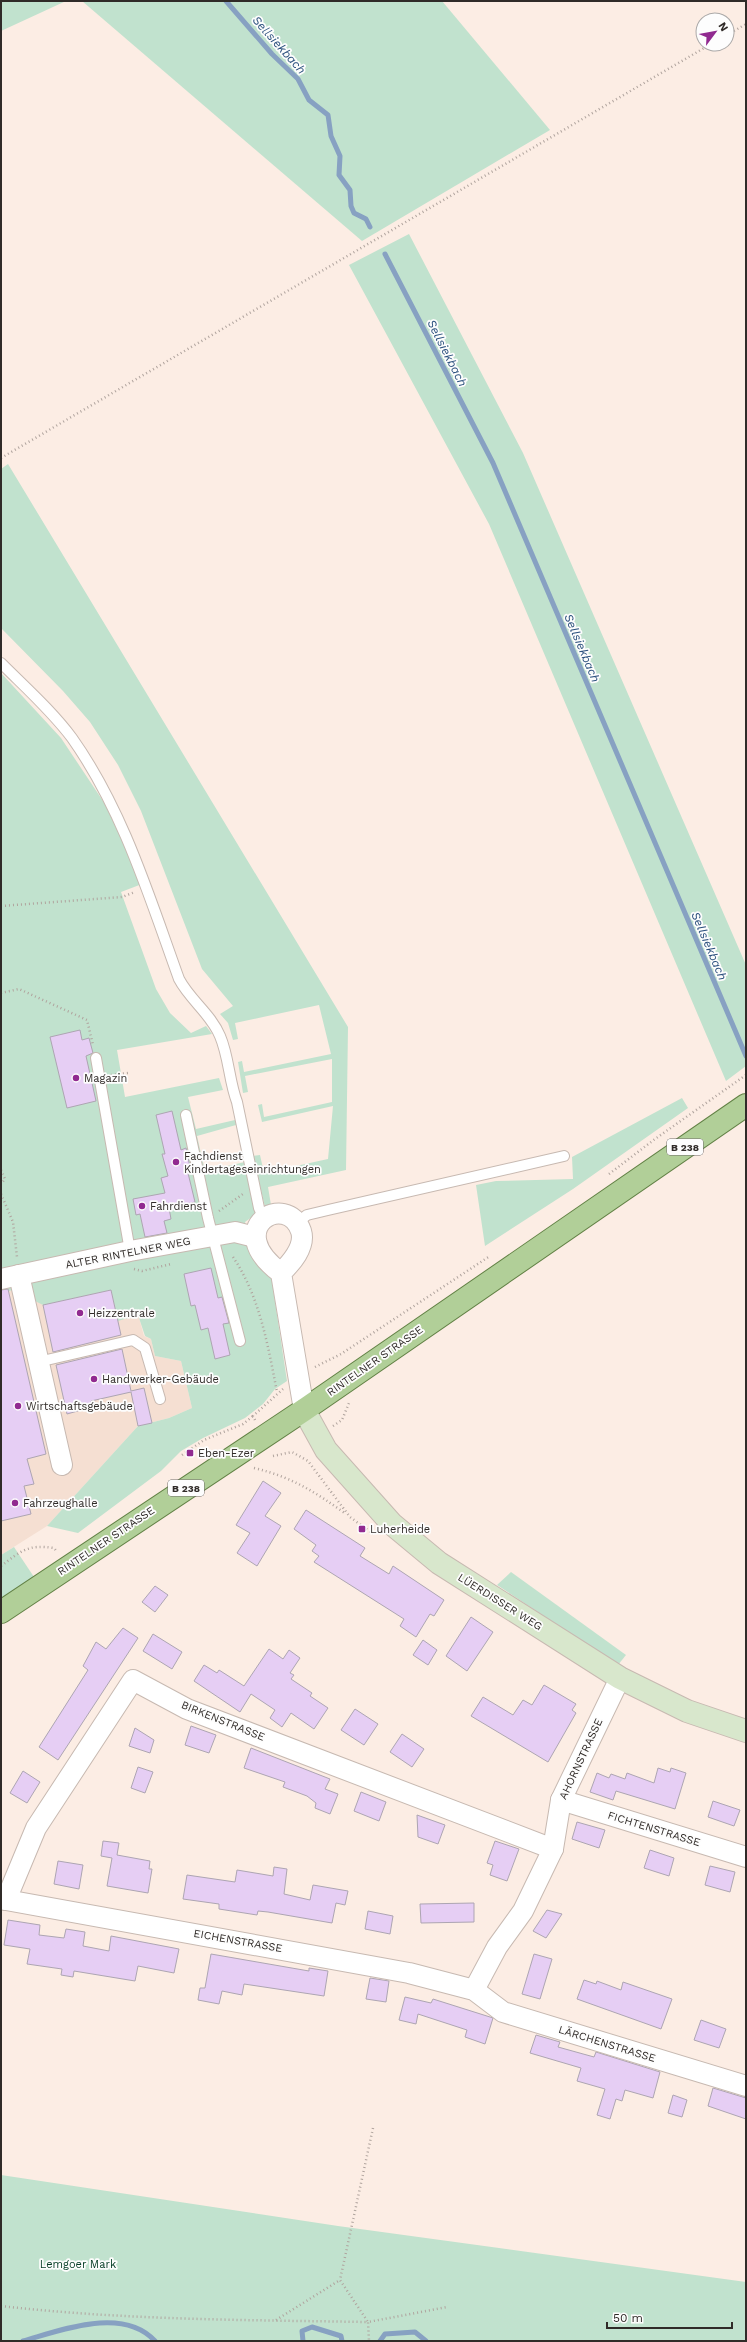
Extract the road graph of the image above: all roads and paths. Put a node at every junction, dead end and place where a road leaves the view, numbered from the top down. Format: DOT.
graph roads {
  1 [pos="746,24"];
  2 [pos="735,30"];
  3 [pos="697,52"];
  4 [pos="1,458"];
  5 [pos="1,663"];
  6 [pos="146,888"];
  7 [pos="1,906"];
  8 [pos="1,993"];
  9 [pos="96,1058"];
  10 [pos="746,1075"];
  11 [pos="746,1105"];
  12 [pos="186,1115"];
  13 [pos="564,1156"];
  14 [pos="1,1170"];
  15 [pos="607,1176"];
  16 [pos="1,1184"];
  17 [pos="1,1194"];
  18 [pos="270,1216"];
  19 [pos="298,1222"];
  20 [pos="255,1237"];
  21 [pos="215,1244"];
  22 [pos="492,1255"];
  23 [pos="128,1259"];
  24 [pos="172,1264"];
  25 [pos="281,1273"];
  26 [pos="10,1277"];
  27 [pos="240,1340"];
  28 [pos="341,1354"];
  29 [pos="38,1362"];
  30 [pos="277,1392"];
  31 [pos="160,1399"];
  32 [pos="304,1410"];
  33 [pos="253,1416"];
  34 [pos="299,1454"];
  35 [pos="182,1455"];
  36 [pos="275,1455"];
  37 [pos="62,1464"];
  38 [pos="254,1468"];
  39 [pos="350,1517"];
  40 [pos="1,1566"];
  41 [pos="70,1566"];
  42 [pos="1,1612"];
  43 [pos="620,1678"];
  44 [pos="746,1731"];
  45 [pos="562,1800"];
  46 [pos="553,1848"];
  47 [pos="746,1857"];
  48 [pos="4,1900"];
  49 [pos="474,1990"];
  50 [pos="746,2086"];
  51 [pos="373,2128"];
  52 [pos="340,2280"];
  53 [pos="1,2306"];
  54 [pos="447,2307"];
  55 [pos="274,2320"];
  56 [pos="368,2322"];
  57 [pos="369,2341"];
  1 -- 2 [label="path"];
  3 -- 4 [label="path"];
  5 -- 6 [label="lane"];
  6 -- 7 [label="path"];
  6 -- 18 [label="lane"];
  8 -- 9 [label="path"];
  9 -- 23 [label="lane"];
  10 -- 15 [label="path"];
  11 -- 32 [label="main road, RINTELNER STRASSE / B 238"];
  12 -- 21 [label="lane"];
  13 -- 19 [label="lane"];
  14 -- 16 [label="path"];
  17 -- 26 [label="path"];
  18 -- 19 [label="street"];
  18 -- 20 [label="street"];
  19 -- 25 [label="street"];
  20 -- 21 [label="street, ALTER RINTELNER WEG"];
  20 -- 25 [label="street"];
  21 -- 23 [label="street, ALTER RINTELNER WEG"];
  21 -- 27 [label="lane"];
  21 -- 30 [label="path"];
  22 -- 28 [label="path"];
  23 -- 24 [label="path"];
  23 -- 26 [label="street, ALTER RINTELNER WEG"];
  25 -- 32 [label="street"];
  26 -- 29 [label="street"];
  29 -- 31 [label="lane"];
  29 -- 37 [label="street"];
  32 -- 41 [label="main road, RINTELNER STRASSE / B 238"];
  32 -- 43 [label="main road, LÜERDISSER WEG"];
  33 -- 35 [label="path"];
  34 -- 36 [label="path"];
  38 -- 39 [label="path"];
  40 -- 41 [label="path"];
  41 -- 42 [label="main road, RINTELNER STRASSE / B 238"];
  43 -- 44 [label="main road, LÜERDISSER WEG"];
  43 -- 45 [label="street, AHORNSTRASSE"];
  45 -- 46 [label="street, AHORNSTRASSE"];
  45 -- 47 [label="street, FICHTENSTRASSE"];
  46 -- 48 [label="street, BIRKENSTRASSE"];
  46 -- 49 [label="street, AHORNSTRASSE"];
  48 -- 49 [label="street, EICHENSTRASSE"];
  49 -- 50 [label="street, LÄRCHENSTRASSE"];
  51 -- 52 [label="path"];
  52 -- 55 [label="path"];
  52 -- 56 [label="path"];
  53 -- 55 [label="path"];
  54 -- 56 [label="path"];
  55 -- 56 [label="path"];
  56 -- 57 [label="path"];
}
